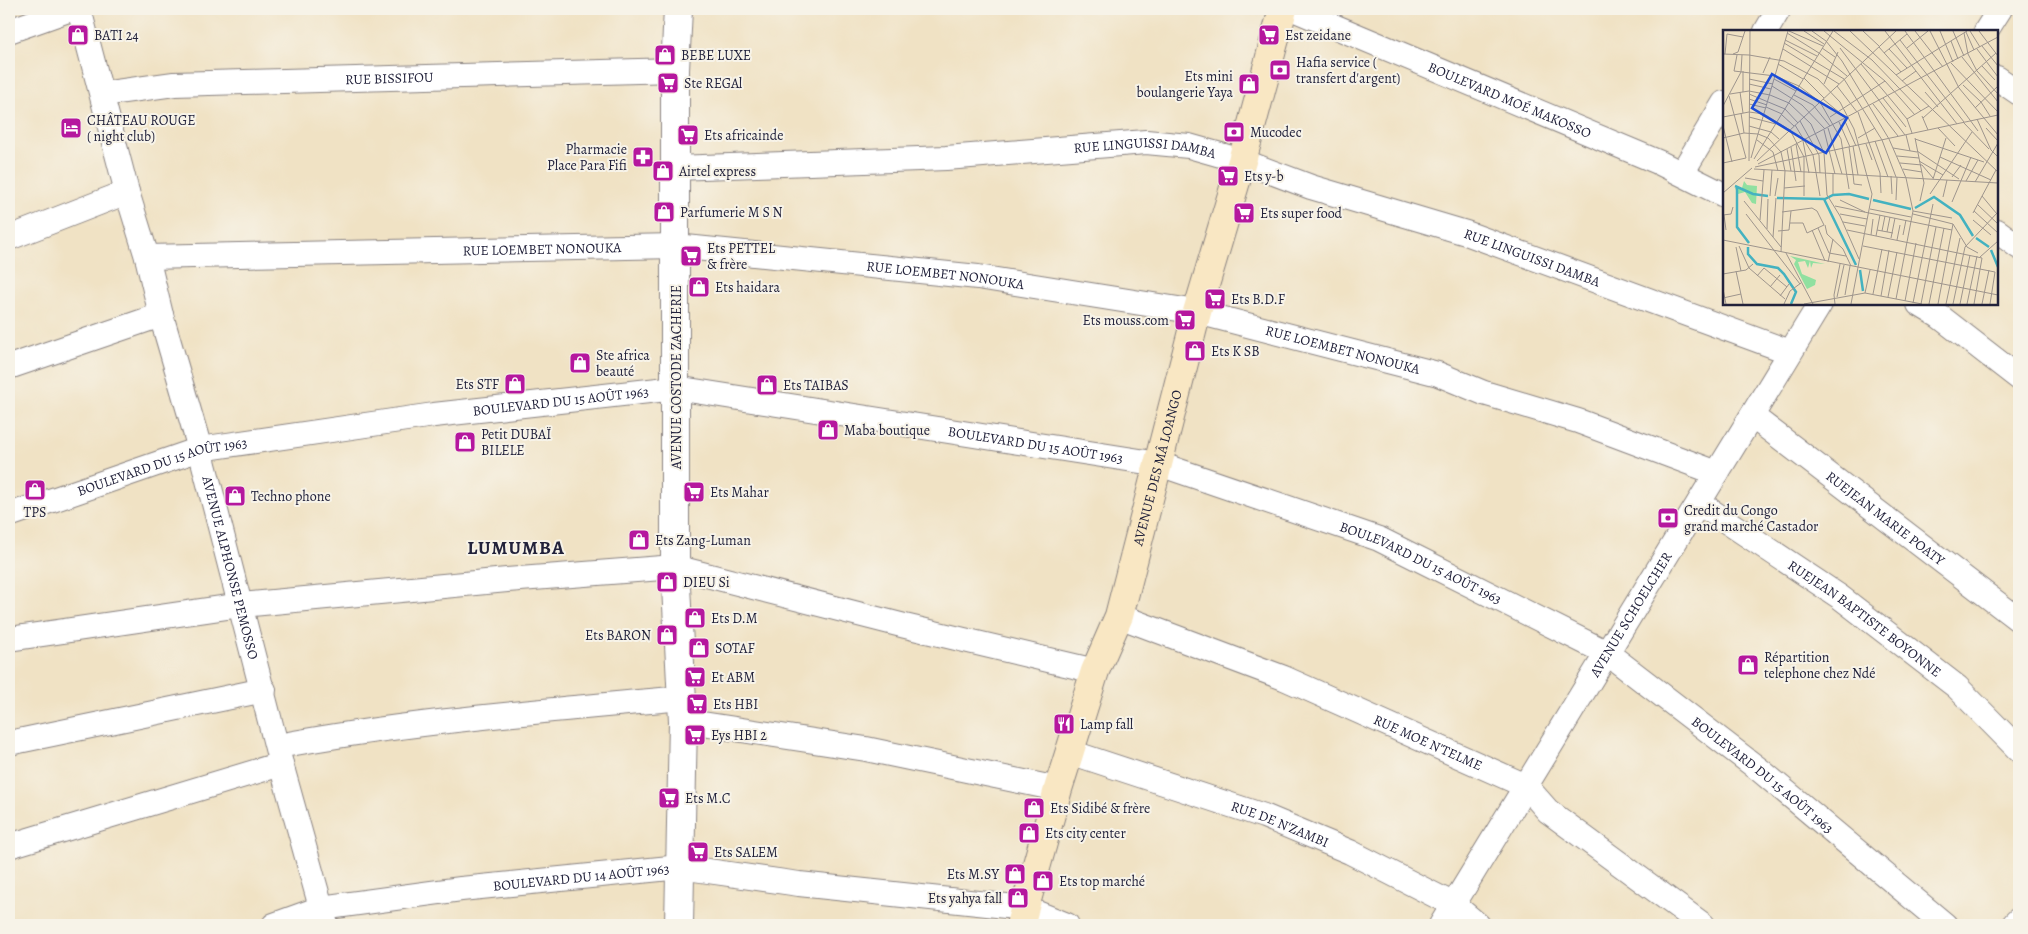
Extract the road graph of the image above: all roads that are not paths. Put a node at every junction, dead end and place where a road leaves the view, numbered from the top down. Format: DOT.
graph roads {
  1 [pos="71,9"];
  2 [pos="78,9"];
  3 [pos="678,9"];
  4 [pos="1284,9"];
  5 [pos="1293,9"];
  6 [pos="1778,9"];
  7 [pos="1996,10"];
  8 [pos="1767,30"];
  9 [pos="1986,30"];
  10 [pos="9,31"];
  11 [pos="675,70"];
  12 [pos="1998,79"];
  13 [pos="2019,93"];
  14 [pos="102,94"];
  15 [pos="1723,105"];
  16 [pos="1242,161"];
  17 [pos="676,168"];
  18 [pos="1682,173"];
  19 [pos="127,192"];
  20 [pos="1723,194"];
  21 [pos="1998,232"];
  22 [pos="9,238"];
  23 [pos="676,246"];
  24 [pos="2019,247"];
  25 [pos="147,257"];
  26 [pos="1819,305"];
  27 [pos="1921,305"];
  28 [pos="1196,312"];
  29 [pos="160,315"];
  30 [pos="1790,352"];
  31 [pos="9,367"];
  32 [pos="2019,378"];
  33 [pos="676,388"];
  34 [pos="1752,416"];
  35 [pos="200,449"];
  36 [pos="1159,464"];
  37 [pos="1717,473"];
  38 [pos="1699,503"];
  39 [pos="9,516"];
  40 [pos="676,567"];
  41 [pos="241,605"];
  42 [pos="1118,616"];
  43 [pos="2019,620"];
  44 [pos="9,640"];
  45 [pos="1607,653"];
  46 [pos="1095,671"];
  47 [pos="264,690"];
  48 [pos="682,709"];
  49 [pos="9,743"];
  50 [pos="2019,750"];
  51 [pos="1070,752"];
  52 [pos="280,755"];
  53 [pos="1526,786"];
  54 [pos="1058,789"];
  55 [pos="9,846"];
  56 [pos="680,867"];
  57 [pos="1454,905"];
  58 [pos="324,916"];
  59 [pos="1022,917"];
  60 [pos="2019,922"];
  61 [pos="274,925"];
  62 [pos="679,925"];
  63 [pos="1067,925"];
  64 [pos="1441,925"];
  65 [pos="1478,925"];
  66 [pos="1703,925"];
  67 [pos="1945,925"];
  68 [pos="2016,925"];
  1 -- 10 [label="street"];
  2 -- 14 [label="street, AVENUE ALPHONSE PEMOSSO"];
  3 -- 11 [label="street, AVENUE COSTODE ZACHERIE"];
  4 -- 16 [label="main road, AVENUE DES MÂ LOANGO"];
  5 -- 18 [label="street, BOULEVARD MOÉ MAKOSSO"];
  6 -- 8 [label="street"];
  7 -- 9 [label="street"];
  11 -- 14 [label="street, RUE BISSIFOU"];
  11 -- 17 [label="street, AVENUE COSTODE ZACHERIE"];
  12 -- 13 [label="street"];
  14 -- 19 [label="street, AVENUE ALPHONSE PEMOSSO"];
  15 -- 18 [label="street"];
  16 -- 17 [label="street, RUE LINGUISSI DAMBA"];
  16 -- 28 [label="main road, AVENUE DES MÂ LOANGO"];
  16 -- 30 [label="street, RUE LINGUISSI DAMBA"];
  17 -- 23 [label="street, AVENUE COSTODE ZACHERIE"];
  18 -- 20 [label="street, BOULEVARD MOÉ MAKOSSO"];
  19 -- 22 [label="street"];
  19 -- 25 [label="street, AVENUE ALPHONSE PEMOSSO"];
  21 -- 24 [label="street"];
  23 -- 25 [label="street, RUE LOEMBET NONOUKA"];
  23 -- 28 [label="street, RUE LOEMBET NONOUKA"];
  23 -- 33 [label="street, AVENUE COSTODE ZACHERIE"];
  25 -- 29 [label="street, AVENUE ALPHONSE PEMOSSO"];
  26 -- 30 [label="street, AVENUE SCHOELCHER"];
  27 -- 32 [label="street"];
  28 -- 36 [label="main road, AVENUE DES MÂ LOANGO"];
  28 -- 37 [label="street, RUE LOEMBET NONOUKA"];
  29 -- 31 [label="street"];
  29 -- 35 [label="street, AVENUE ALPHONSE PEMOSSO"];
  30 -- 34 [label="street, AVENUE SCHOELCHER"];
  33 -- 35 [label="street, BOULEVARD DU 15 AOÛT 1963"];
  33 -- 36 [label="street, BOULEVARD DU 15 AOÛT 1963"];
  33 -- 40 [label="street, AVENUE COSTODE ZACHERIE"];
  34 -- 37 [label="street, AVENUE SCHOELCHER"];
  34 -- 43 [label="street, RUEJEAN MARIE POATY"];
  35 -- 39 [label="street, BOULEVARD DU 15 AOÛT 1963"];
  35 -- 41 [label="street, AVENUE ALPHONSE PEMOSSO"];
  36 -- 42 [label="main road, AVENUE DES MÂ LOANGO"];
  36 -- 45 [label="street, BOULEVARD DU 15 AOÛT 1963"];
  37 -- 38 [label="street, AVENUE SCHOELCHER"];
  38 -- 45 [label="street, AVENUE SCHOELCHER"];
  38 -- 50 [label="street, RUEJEAN BAPTISTE BOYONNE"];
  40 -- 41 [label="street"];
  40 -- 46 [label="street"];
  40 -- 48 [label="street, AVENUE COSTODE ZACHERIE"];
  41 -- 44 [label="street"];
  41 -- 47 [label="street, AVENUE ALPHONSE PEMOSSO"];
  42 -- 46 [label="main road, AVENUE DES MÂ LOANGO"];
  42 -- 53 [label="street, RUE MOE N'TELME"];
  45 -- 53 [label="street, AVENUE SCHOELCHER"];
  45 -- 67 [label="street, BOULEVARD DU 15 AOÛT 1963"];
  46 -- 51 [label="main road, AVENUE DES MÂ LOANGO"];
  47 -- 49 [label="street"];
  47 -- 52 [label="street, AVENUE ALPHONSE PEMOSSO"];
  48 -- 52 [label="street"];
  48 -- 54 [label="street"];
  48 -- 56 [label="street, AVENUE COSTODE ZACHERIE"];
  51 -- 54 [label="main road, AVENUE DES MÂ LOANGO"];
  51 -- 57 [label="street, RUE DE N'ZAMBI"];
  52 -- 55 [label="street"];
  52 -- 58 [label="street, AVENUE ALPHONSE PEMOSSO"];
  53 -- 57 [label="street, AVENUE SCHOELCHER"];
  53 -- 66 [label="street, RUE MOE N'TELME"];
  54 -- 59 [label="main road, AVENUE DES MÂ LOANGO"];
  56 -- 58 [label="street, BOULEVARD DU 14 AOÛT 1963"];
  56 -- 59 [label="street, BOULEVARD DU 14 AOÛT 1963"];
  56 -- 62 [label="street, AVENUE COSTODE ZACHERIE"];
  57 -- 64 [label="street, AVENUE SCHOELCHER"];
  57 -- 65 [label="street, RUE DE N'ZAMBI"];
  58 -- 61 [label="street, BOULEVARD DU 14 AOÛT 1963"];
  59 -- 63 [label="street, BOULEVARD DU 14 AOÛT 1963"];
  60 -- 68 [label="street"];
}
